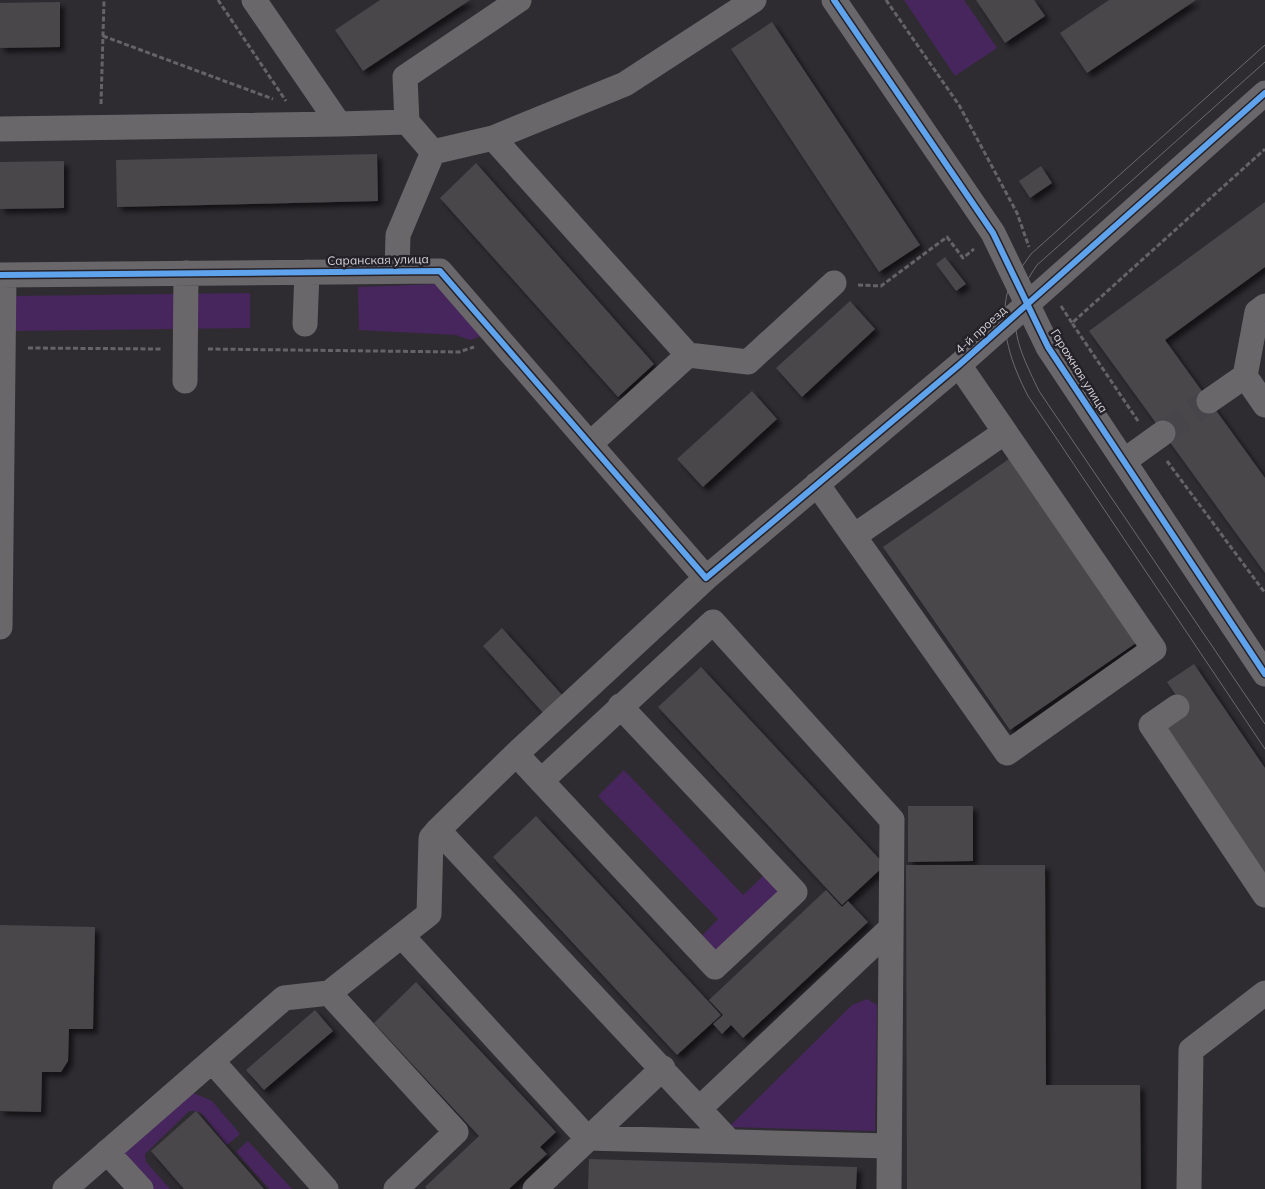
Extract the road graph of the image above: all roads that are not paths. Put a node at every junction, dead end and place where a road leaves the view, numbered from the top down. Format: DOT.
graph roads {
  1 [pos="254,0"];
  2 [pos="519,0"];
  3 [pos="754,0"];
  4 [pos="834,0"];
  5 [pos="1265,93"];
  6 [pos="407,122"];
  7 [pos="339,124"];
  8 [pos="0,129"];
  9 [pos="493,138"];
  10 [pos="432,152"];
  11 [pos="397,271"];
  12 [pos="307,272"];
  13 [pos="186,273"];
  14 [pos="2,275"];
  15 [pos="834,283"];
  16 [pos="1028,304"];
  17 [pos="1265,306"];
  18 [pos="305,324"];
  19 [pos="688,355"];
  20 [pos="959,365"];
  21 [pos="1245,376"];
  22 [pos="185,381"];
  23 [pos="1209,401"];
  24 [pos="1265,405"];
  25 [pos="1005,432"];
  26 [pos="1158,437"];
  27 [pos="591,443"];
  28 [pos="1124,461"];
  29 [pos="817,484"];
  30 [pos="854,536"];
  31 [pos="706,578"];
  32 [pos="0,627"];
  33 [pos="1265,674"];
  34 [pos="620,706"];
  35 [pos="1177,707"];
  36 [pos="516,754"];
  37 [pos="541,782"];
  38 [pos="438,830"];
  39 [pos="1265,895"];
  40 [pos="891,928"];
  41 [pos="402,936"];
  42 [pos="1265,992"];
  43 [pos="329,993"];
  44 [pos="213,1062"];
  45 [pos="663,1068"];
  46 [pos="700,1108"];
  47 [pos="587,1138"];
  48 [pos="730,1142"];
  49 [pos="889,1146"];
  50 [pos="108,1152"];
  51 [pos="65,1189"];
  52 [pos="141,1189"];
  53 [pos="326,1189"];
  54 [pos="396,1189"];
  55 [pos="535,1189"];
  56 [pos="889,1189"];
  57 [pos="1189,1189"];
  1 -- 7 [label="street"];
  2 -- 6 [label="street"];
  3 -- 9 [label="street"];
  4 -- 16 [label="street, Гаражная улица"];
  5 -- 16 [label="street, 4-й проезд"];
  6 -- 7 [label="street"];
  6 -- 10 [label="street"];
  7 -- 8 [label="street"];
  9 -- 10 [label="street"];
  9 -- 19 [label="street"];
  10 -- 11 [label="street"];
  11 -- 12 [label="street, Саранская улица"];
  11 -- 27 [label="street, Саранская улица"];
  12 -- 13 [label="street, Саранская улица"];
  12 -- 18 [label="street"];
  13 -- 14 [label="street, Саранская улица"];
  13 -- 22 [label="street"];
  14 -- 32 [label="street"];
  15 -- 19 [label="street"];
  16 -- 20 [label="street, 4-й проезд"];
  16 -- 28 [label="street, Гаражная улица"];
  17 -- 21 [label="street"];
  19 -- 27 [label="street"];
  20 -- 25 [label="street"];
  20 -- 29 [label="street, 4-й проезд"];
  21 -- 23 [label="street"];
  21 -- 24 [label="street"];
  25 -- 30 [label="street"];
  25 -- 30 [label="street"];
  26 -- 28 [label="street"];
  27 -- 31 [label="street, Саранская улица"];
  28 -- 33 [label="street, Гаражная улица"];
  29 -- 30 [label="street"];
  29 -- 31 [label="street, 4-й проезд"];
  31 -- 36 [label="street, 4-й проезд"];
  34 -- 37 [label="street"];
  34 -- 37 [label="street"];
  34 -- 40 [label="street"];
  35 -- 39 [label="street"];
  36 -- 37 [label="street"];
  36 -- 38 [label="street, 4-й проезд"];
  38 -- 41 [label="street"];
  38 -- 45 [label="street"];
  40 -- 46 [label="street"];
  40 -- 49 [label="street"];
  41 -- 43 [label="street"];
  41 -- 47 [label="street"];
  42 -- 57 [label="street"];
  43 -- 44 [label="street"];
  43 -- 54 [label="street"];
  44 -- 50 [label="street"];
  44 -- 53 [label="street"];
  45 -- 46 [label="street"];
  45 -- 47 [label="street"];
  46 -- 48 [label="street"];
  47 -- 48 [label="street"];
  47 -- 55 [label="street"];
  48 -- 49 [label="street"];
  49 -- 56 [label="street"];
  50 -- 51 [label="street"];
  50 -- 52 [label="street"];
}
